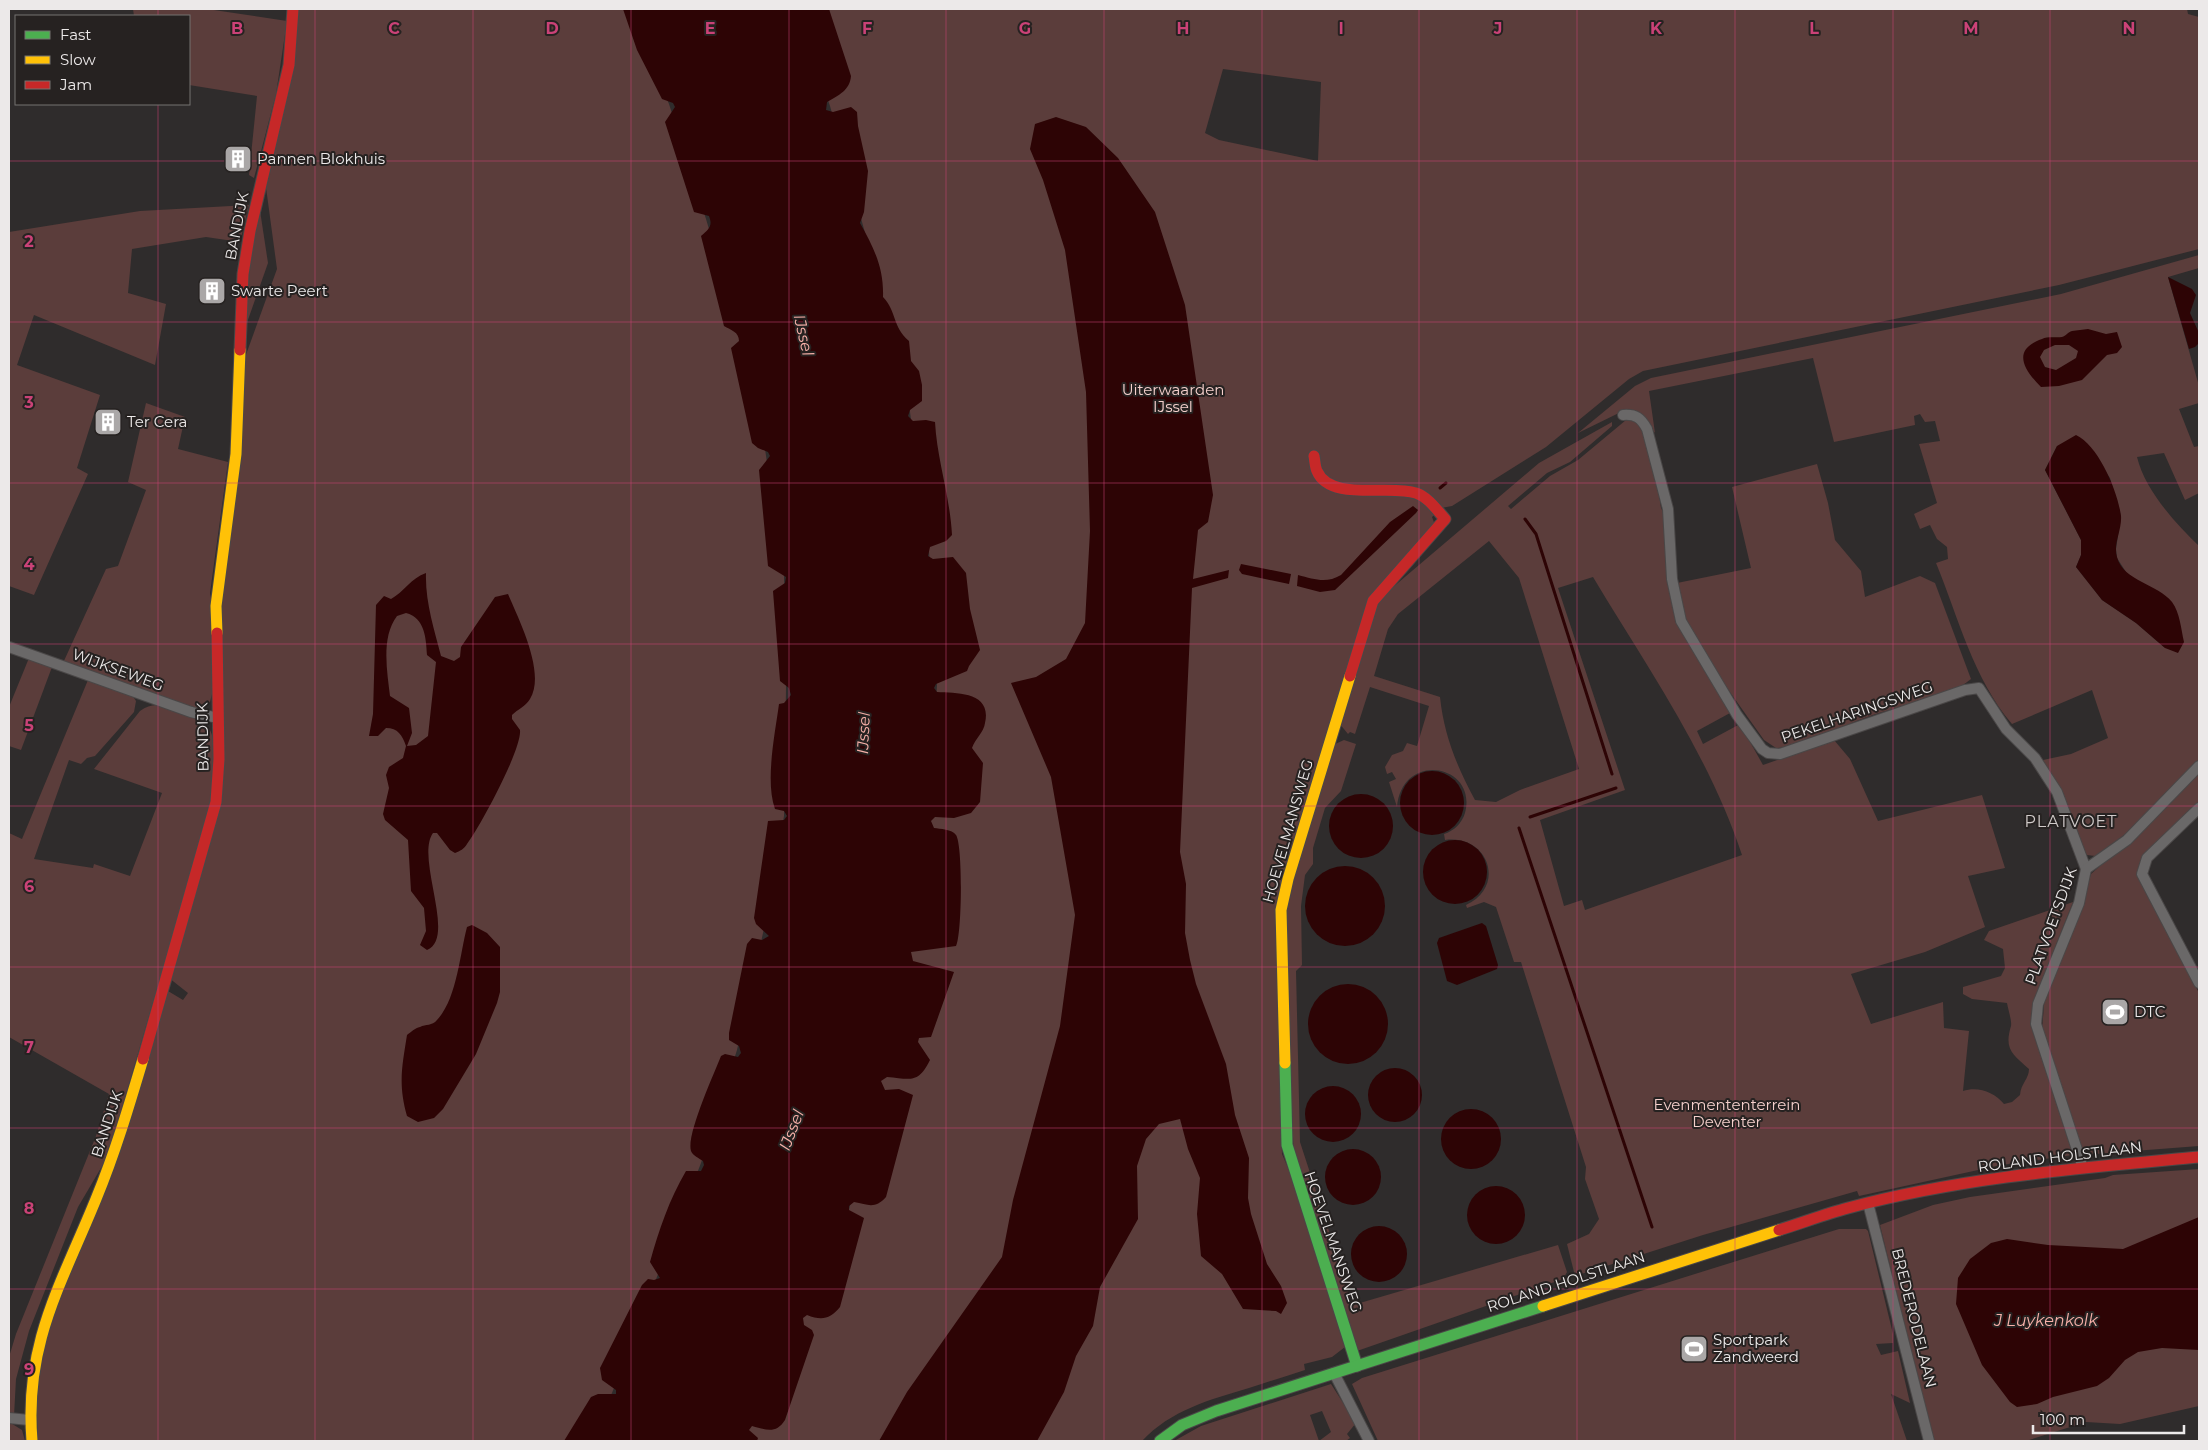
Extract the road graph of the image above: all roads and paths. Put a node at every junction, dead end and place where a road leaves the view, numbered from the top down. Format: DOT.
graph roads {
  1 [pos="293,9"];
  2 [pos="1623,415"];
  3 [pos="1314,456"];
  4 [pos="9,647"];
  5 [pos="218,718"];
  6 [pos="2199,766"];
  7 [pos="2199,808"];
  8 [pos="2086,869"];
  9 [pos="2199,983"];
  10 [pos="2199,1157"];
  11 [pos="2083,1168"];
  12 [pos="1869,1207"];
  13 [pos="1357,1366"];
  14 [pos="1334,1373"];
  15 [pos="9,1418"];
  16 [pos="29,1420"];
  17 [pos="32,1441"];
  18 [pos="1160,1441"];
  19 [pos="1369,1441"];
  20 [pos="1929,1441"];
  1 -- 5 [label="street, BANDIJK"];
  2 -- 8 [label="street, PEKELHARINGSWEG"];
  3 -- 13 [label="street, HOEVELMANSWEG"];
  4 -- 5 [label="street, WIJKSEWEG"];
  5 -- 16 [label="street, BANDIJK"];
  6 -- 8 [label="street, PLATVOETSDIJK"];
  7 -- 9 [label="street"];
  8 -- 11 [label="street, PLATVOETSDIJK"];
  10 -- 11 [label="street, ROLAND HOLSTLAAN"];
  11 -- 12 [label="street, ROLAND HOLSTLAAN"];
  12 -- 13 [label="street, ROLAND HOLSTLAAN"];
  12 -- 20 [label="street, BREDERODELAAN"];
  13 -- 14 [label="street, ROLAND HOLSTLAAN"];
  14 -- 18 [label="street, ROLAND HOLSTLAAN"];
  14 -- 19 [label="street"];
  15 -- 16 [label="street"];
  16 -- 17 [label="street, BANDIJK"];
}
